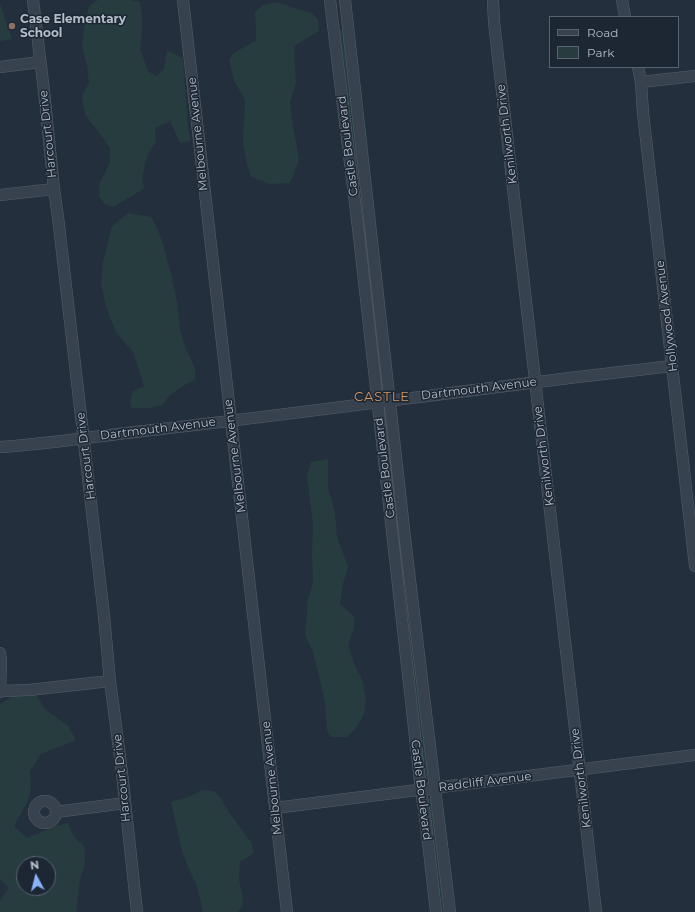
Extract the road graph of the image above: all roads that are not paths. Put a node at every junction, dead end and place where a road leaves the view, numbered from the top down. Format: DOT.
graph roads {
  1 [pos="33,0"];
  2 [pos="183,0"];
  3 [pos="330,0"];
  4 [pos="345,0"];
  5 [pos="493,0"];
  6 [pos="622,0"];
  7 [pos="626,16"];
  8 [pos="348,20"];
  9 [pos="333,21"];
  10 [pos="40,62"];
  11 [pos="0,67"];
  12 [pos="638,68"];
  13 [pos="695,76"];
  14 [pos="641,82"];
  15 [pos="366,186"];
  16 [pos="353,187"];
  17 [pos="54,189"];
  18 [pos="0,195"];
  19 [pos="672,366"];
  20 [pos="535,382"];
  21 [pos="390,401"];
  22 [pos="377,402"];
  23 [pos="232,420"];
  24 [pos="84,438"];
  25 [pos="0,447"];
  26 [pos="695,566"];
  27 [pos="412,593"];
  28 [pos="399,595"];
  29 [pos="0,653"];
  30 [pos="110,681"];
  31 [pos="0,692"];
  32 [pos="695,755"];
  33 [pos="580,770"];
  34 [pos="434,788"];
  35 [pos="421,790"];
  36 [pos="125,803"];
  37 [pos="275,808"];
  38 [pos="56,812"];
  39 [pos="138,912"];
  40 [pos="287,912"];
  41 [pos="436,912"];
  42 [pos="450,912"];
  43 [pos="596,912"];
  1 -- 10 [label="street, Harcourt Drive"];
  2 -- 23 [label="street, Melbourne Avenue"];
  3 -- 9 [label="street, Castle Boulevard"];
  4 -- 8 [label="street, Castle Boulevard"];
  5 -- 20 [label="street, Kenilworth Drive"];
  6 -- 7 [label="street"];
  8 -- 9 [label="street"];
  8 -- 15 [label="street, Castle Boulevard"];
  9 -- 16 [label="street, Castle Boulevard"];
  10 -- 11 [label="street"];
  10 -- 17 [label="street, Harcourt Drive"];
  12 -- 14 [label="street, Hollywood Avenue"];
  13 -- 14 [label="street"];
  14 -- 19 [label="street, Hollywood Avenue"];
  15 -- 16 [label="street"];
  15 -- 21 [label="street, Castle Boulevard"];
  16 -- 22 [label="street, Castle Boulevard"];
  17 -- 18 [label="street"];
  17 -- 24 [label="street, Harcourt Drive"];
  19 -- 20 [label="street, Dartmouth Avenue"];
  19 -- 26 [label="street, Hollywood Avenue"];
  20 -- 21 [label="street, Dartmouth Avenue"];
  20 -- 33 [label="street, Kenilworth Drive"];
  21 -- 22 [label="street, Dartmouth Avenue"];
  21 -- 27 [label="street, Castle Boulevard"];
  22 -- 23 [label="street, Dartmouth Avenue"];
  22 -- 28 [label="street, Castle Boulevard"];
  23 -- 24 [label="street, Dartmouth Avenue"];
  23 -- 37 [label="street, Melbourne Avenue"];
  24 -- 25 [label="street, Dartmouth Avenue"];
  24 -- 30 [label="street, Harcourt Drive"];
  27 -- 28 [label="street"];
  27 -- 34 [label="street, Castle Boulevard"];
  28 -- 35 [label="street, Castle Boulevard"];
  29 -- 31 [label="street"];
  30 -- 31 [label="street"];
  30 -- 36 [label="street, Harcourt Drive"];
  32 -- 33 [label="street, Radcliff Avenue"];
  33 -- 34 [label="street, Radcliff Avenue"];
  33 -- 43 [label="street, Kenilworth Drive"];
  34 -- 35 [label="street, Radcliff Avenue"];
  34 -- 42 [label="street, Castle Boulevard"];
  35 -- 37 [label="street, Radcliff Avenue"];
  35 -- 41 [label="street, Castle Boulevard"];
  36 -- 38 [label="street"];
  36 -- 39 [label="street, Harcourt Drive"];
  37 -- 40 [label="street, Melbourne Avenue"];
}
